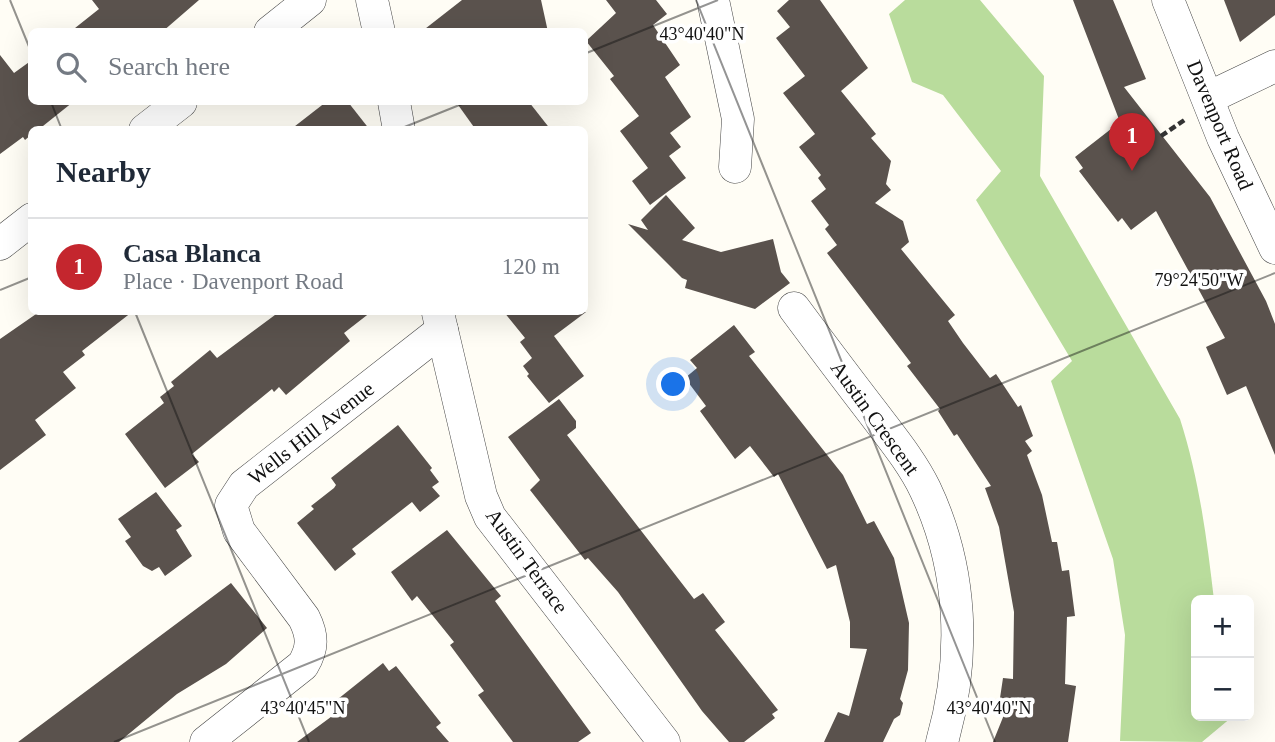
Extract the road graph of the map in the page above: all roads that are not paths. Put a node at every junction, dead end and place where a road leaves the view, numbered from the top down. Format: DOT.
graph roads {
  1 [pos="310,0"];
  2 [pos="372,0"];
  3 [pos="713,0"];
  4 [pos="1168,0"];
  5 [pos="275,28"];
  6 [pos="378,28"];
  7 [pos="1275,66"];
  8 [pos="1208,98"];
  9 [pos="177,105"];
  10 [pos="395,105"];
  11 [pos="150,126"];
  12 [pos="399,126"];
  13 [pos="735,167"];
  14 [pos="28,222"];
  15 [pos="0,244"];
  16 [pos="1275,248"];
  17 [pos="794,308"];
  18 [pos="440,321"];
  19 [pos="206,742"];
  20 [pos="664,742"];
  21 [pos="942,742"];
  1 -- 5 [label="street"];
  2 -- 6 [label="street"];
  3 -- 13 [label="street"];
  4 -- 8 [label="street, Davenport Road"];
  7 -- 8 [label="street"];
  8 -- 16 [label="street, Davenport Road"];
  9 -- 11 [label="street"];
  10 -- 12 [label="street"];
  14 -- 15 [label="street"];
  17 -- 21 [label="street, Austin Crescent"];
  18 -- 19 [label="street, Wells Hill Avenue"];
  18 -- 20 [label="street, Austin Terrace"];
}
